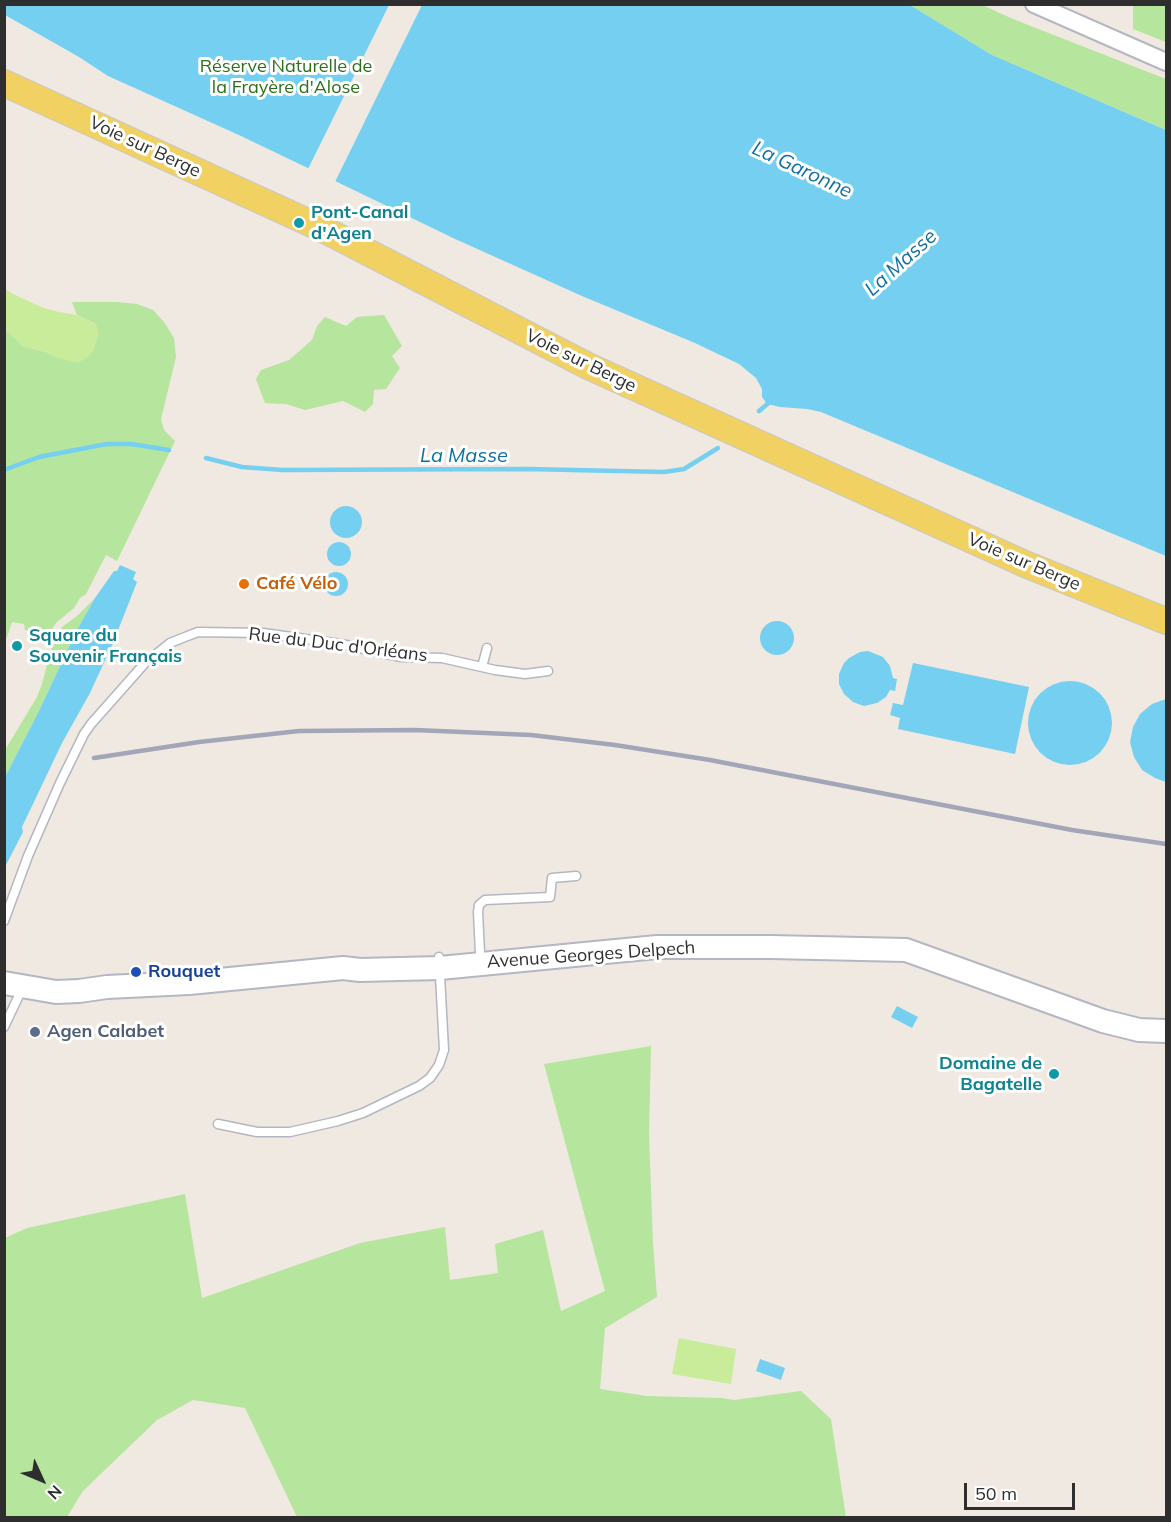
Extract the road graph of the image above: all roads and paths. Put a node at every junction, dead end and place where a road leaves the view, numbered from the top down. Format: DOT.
graph roads {
  1 [pos="1034,4"];
  2 [pos="1167,62"];
  3 [pos="4,83"];
  4 [pos="1167,621"];
  5 [pos="487,648"];
  6 [pos="482,667"];
  7 [pos="548,671"];
  8 [pos="576,876"];
  9 [pos="4,921"];
  10 [pos="906,950"];
  11 [pos="480,953"];
  12 [pos="439,962"];
  13 [pos="4,967"];
  14 [pos="4,973"];
  15 [pos="85,981"];
  16 [pos="18,982"];
  17 [pos="107,987"];
  18 [pos="4,1027"];
  19 [pos="1167,1031"];
  20 [pos="218,1124"];
  1 -- 2 [label="street"];
  3 -- 4 [label="main road, Voie sur Berge"];
  5 -- 6 [label="lane"];
  6 -- 7 [label="lane, Rue du Duc d'Orléans"];
  6 -- 9 [label="lane, Rue du Duc d'Orléans"];
  8 -- 11 [label="lane"];
  10 -- 11 [label="main road"];
  10 -- 12 [label="main road, Avenue Georges Delpech"];
  10 -- 19 [label="main road, Avenue Georges Delpech"];
  11 -- 12 [label="main road"];
  12 -- 17 [label="main road, Avenue Georges Delpech"];
  12 -- 20 [label="lane"];
  13 -- 15 [label="main road"];
  14 -- 16 [label="main road"];
  15 -- 16 [label="main road"];
  15 -- 17 [label="main road"];
  16 -- 17 [label="main road, Avenue Georges Delpech"];
  16 -- 18 [label="lane"];
}
